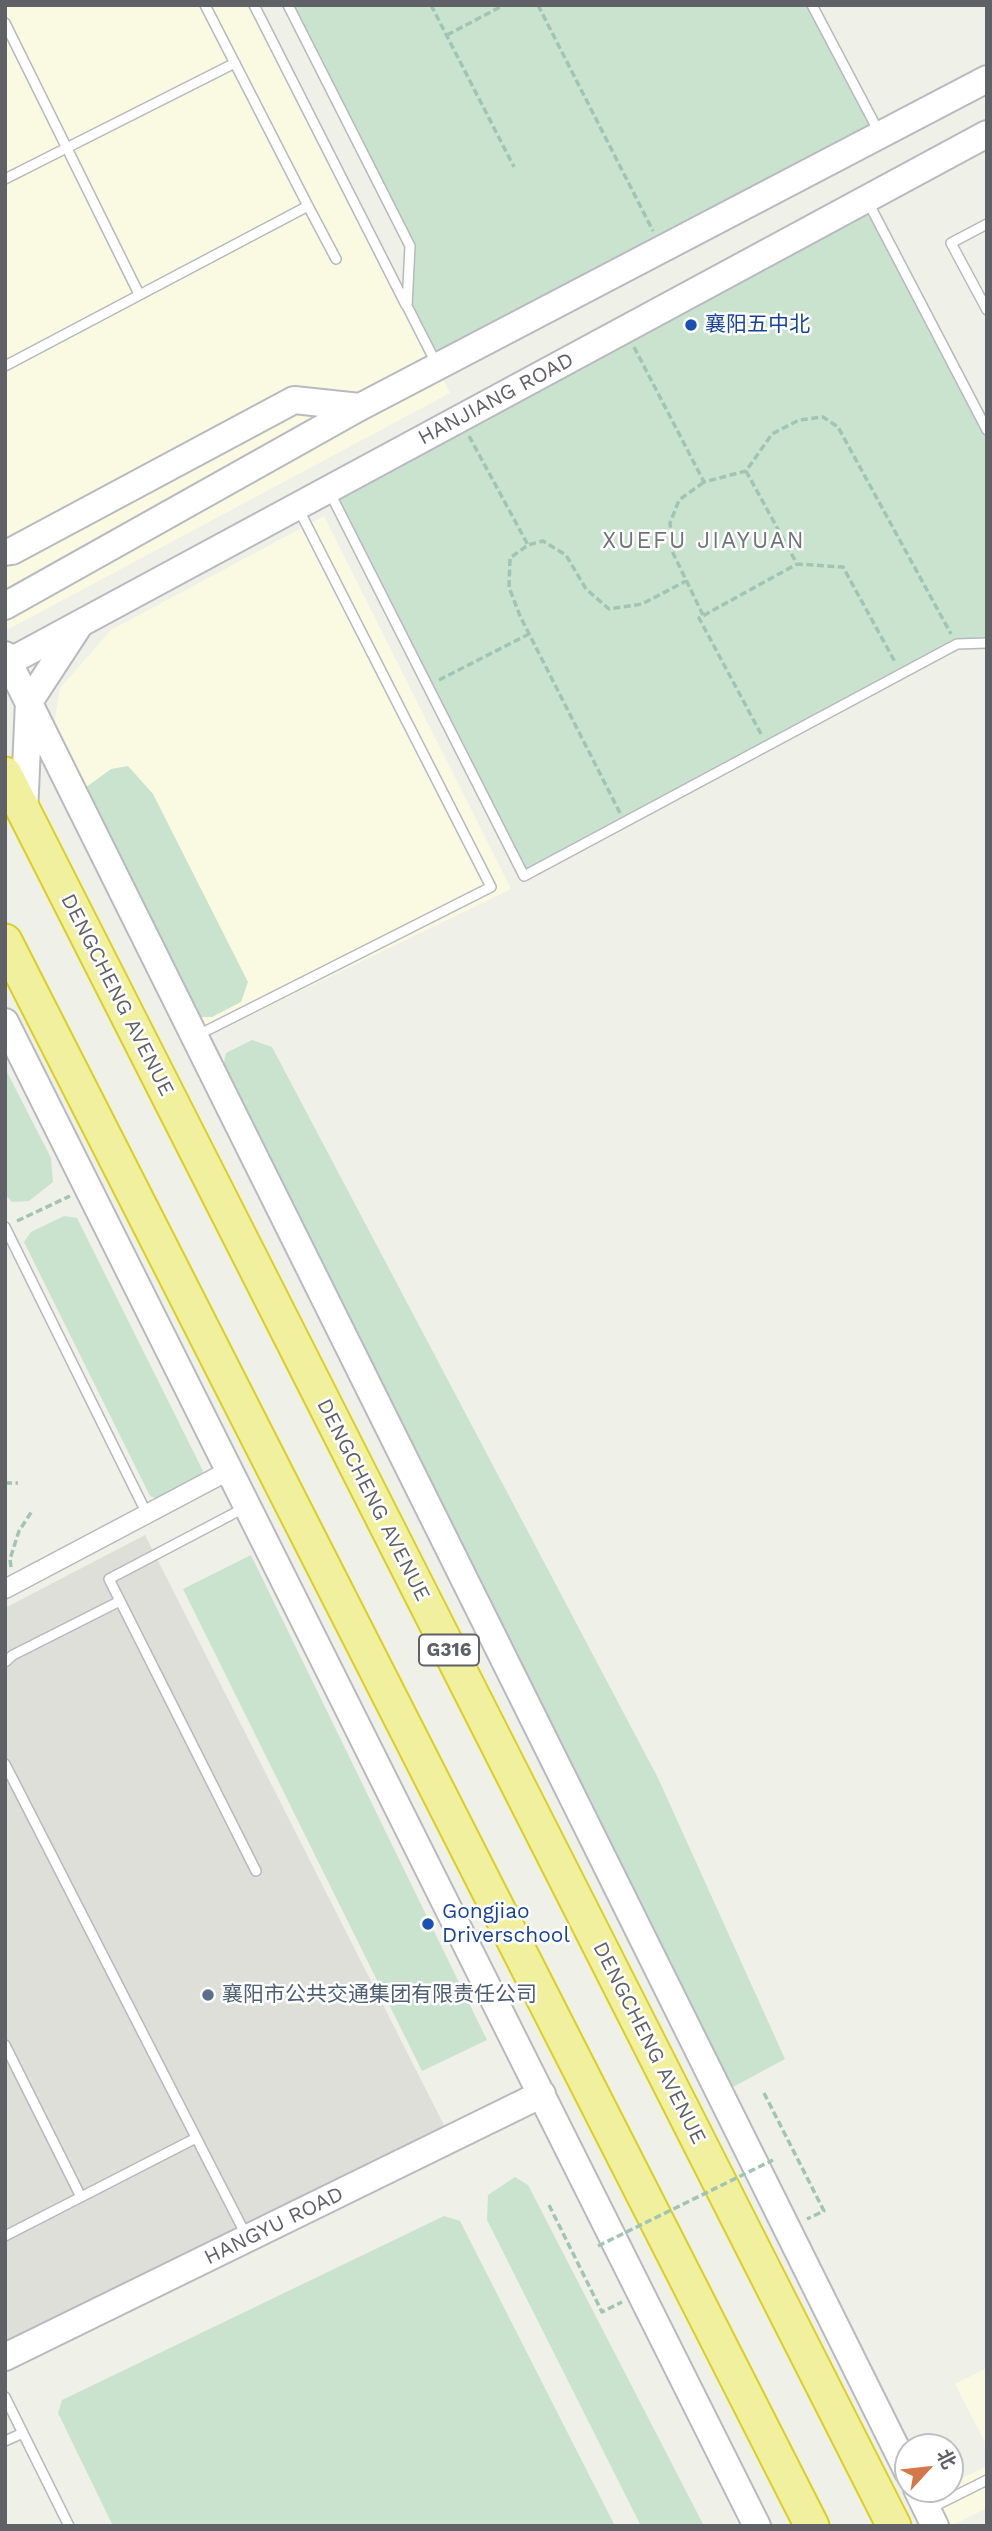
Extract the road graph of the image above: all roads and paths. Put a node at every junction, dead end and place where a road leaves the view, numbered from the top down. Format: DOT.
graph roads {
  1 [pos="205,5"];
  2 [pos="254,5"];
  3 [pos="288,5"];
  4 [pos="431,5"];
  5 [pos="504,5"];
  6 [pos="538,5"];
  7 [pos="812,5"];
  8 [pos="5,23"];
  9 [pos="446,35"];
  10 [pos="235,63"];
  11 [pos="987,79"];
  12 [pos="987,134"];
  13 [pos="880,135"];
  14 [pos="66,148"];
  15 [pos="514,167"];
  16 [pos="5,179"];
  17 [pos="866,200"];
  18 [pos="308,206"];
  19 [pos="987,224"];
  20 [pos="663,249"];
  21 [pos="336,259"];
  22 [pos="139,294"];
  23 [pos="407,306"];
  24 [pos="987,310"];
  25 [pos="625,330"];
  26 [pos="5,366"];
  27 [pos="438,366"];
  28 [pos="360,407"];
  29 [pos="460,419"];
  30 [pos="987,430"];
  31 [pos="746,471"];
  32 [pos="704,482"];
  33 [pos="328,490"];
  34 [pos="298,507"];
  35 [pos="528,545"];
  36 [pos="5,552"];
  37 [pos="797,564"];
  38 [pos="687,581"];
  39 [pos="5,606"];
  40 [pos="704,616"];
  41 [pos="80,624"];
  42 [pos="529,634"];
  43 [pos="987,643"];
  44 [pos="957,644"];
  45 [pos="6,661"];
  46 [pos="901,674"];
  47 [pos="428,686"];
  48 [pos="29,702"];
  49 [pos="767,746"];
  50 [pos="5,774"];
  51 [pos="24,813"];
  52 [pos="624,822"];
  53 [pos="5,941"];
  54 [pos="5,1022"];
  55 [pos="195,1037"];
  56 [pos="88,1188"];
  57 [pos="17,1221"];
  58 [pos="5,1227"];
  59 [pos="230,1470"];
  60 [pos="5,1483"];
  61 [pos="18,1483"];
  62 [pos="284,1488"];
  63 [pos="248,1507"];
  64 [pos="32,1511"];
  65 [pos="147,1514"];
  66 [pos="10,1586"];
  67 [pos="120,1601"];
  68 [pos="5,1662"];
  69 [pos="5,1764"];
  70 [pos="256,1871"];
  71 [pos="5,2045"];
  72 [pos="764,2093"];
  73 [pos="542,2094"];
  74 [pos="196,2138"];
  75 [pos="773,2160"];
  76 [pos="81,2197"];
  77 [pos="549,2206"];
  78 [pos="803,2220"];
  79 [pos="5,2236"];
  80 [pos="247,2238"];
  81 [pos="598,2246"];
  82 [pos="625,2301"];
  83 [pos="5,2357"];
  84 [pos="5,2397"];
  85 [pos="23,2433"];
  86 [pos="5,2441"];
  87 [pos="894,2444"];
  88 [pos="987,2480"];
  89 [pos="926,2508"];
  90 [pos="69,2526"];
  91 [pos="757,2526"];
  92 [pos="812,2526"];
  93 [pos="894,2526"];
  1 -- 10 [label="lane"];
  2 -- 23 [label="lane"];
  3 -- 23 [label="lane"];
  4 -- 9 [label="path"];
  5 -- 9 [label="path"];
  6 -- 20 [label="path"];
  7 -- 13 [label="lane"];
  8 -- 14 [label="lane"];
  9 -- 15 [label="path"];
  10 -- 14 [label="lane"];
  10 -- 18 [label="lane"];
  11 -- 13 [label="street"];
  12 -- 17 [label="street, HANJIANG ROAD"];
  13 -- 20 [label="street"];
  14 -- 16 [label="lane"];
  14 -- 22 [label="lane"];
  17 -- 25 [label="street, HANJIANG ROAD"];
  17 -- 30 [label="lane"];
  18 -- 21 [label="lane"];
  18 -- 22 [label="lane"];
  19 -- 24 [label="lane"];
  20 -- 27 [label="street"];
  22 -- 26 [label="lane"];
  23 -- 27 [label="lane"];
  25 -- 29 [label="street, HANJIANG ROAD"];
  25 -- 32 [label="path"];
  27 -- 28 [label="street"];
  28 -- 36 [label="street"];
  28 -- 39 [label="street"];
  29 -- 33 [label="street, HANJIANG ROAD"];
  29 -- 35 [label="path"];
  31 -- 32 [label="path"];
  31 -- 37 [label="path"];
  31 -- 44 [label="path"];
  32 -- 38 [label="path"];
  33 -- 34 [label="street, HANJIANG ROAD"];
  33 -- 47 [label="lane"];
  34 -- 41 [label="street, HANJIANG ROAD"];
  34 -- 55 [label="lane"];
  35 -- 38 [label="path"];
  35 -- 42 [label="path"];
  37 -- 40 [label="path"];
  37 -- 46 [label="path"];
  38 -- 40 [label="path"];
  40 -- 49 [label="path"];
  41 -- 45 [label="street, HANJIANG ROAD"];
  41 -- 48 [label="street"];
  42 -- 47 [label="path"];
  42 -- 52 [label="path"];
  43 -- 44 [label="lane"];
  44 -- 46 [label="lane"];
  45 -- 48 [label="street"];
  46 -- 49 [label="lane"];
  47 -- 52 [label="lane"];
  48 -- 51 [label="street"];
  48 -- 55 [label="street"];
  49 -- 52 [label="lane"];
  50 -- 51 [label="highway, DENGCHENG AVENUE / G316"];
  51 -- 93 [label="highway, DENGCHENG AVENUE / G316"];
  53 -- 62 [label="highway"];
  54 -- 56 [label="street"];
  55 -- 87 [label="street"];
  56 -- 57 [label="path"];
  56 -- 59 [label="street"];
  58 -- 65 [label="lane"];
  59 -- 63 [label="street"];
  59 -- 65 [label="street"];
  60 -- 61 [label="path"];
  62 -- 63 [label="street"];
  62 -- 92 [label="highway"];
  63 -- 67 [label="lane"];
  63 -- 73 [label="street"];
  64 -- 66 [label="path"];
  65 -- 66 [label="street"];
  67 -- 68 [label="lane"];
  67 -- 70 [label="lane"];
  69 -- 74 [label="lane"];
  71 -- 76 [label="lane"];
  72 -- 78 [label="path"];
  73 -- 80 [label="street, HANGYU ROAD"];
  73 -- 91 [label="street"];
  74 -- 76 [label="lane"];
  74 -- 80 [label="lane"];
  75 -- 81 [label="path, bridge"];
  76 -- 79 [label="lane"];
  77 -- 82 [label="path"];
  80 -- 83 [label="street, HANGYU ROAD"];
  84 -- 85 [label="lane"];
  85 -- 86 [label="lane"];
  85 -- 90 [label="lane"];
  88 -- 89 [label="lane"];
}
